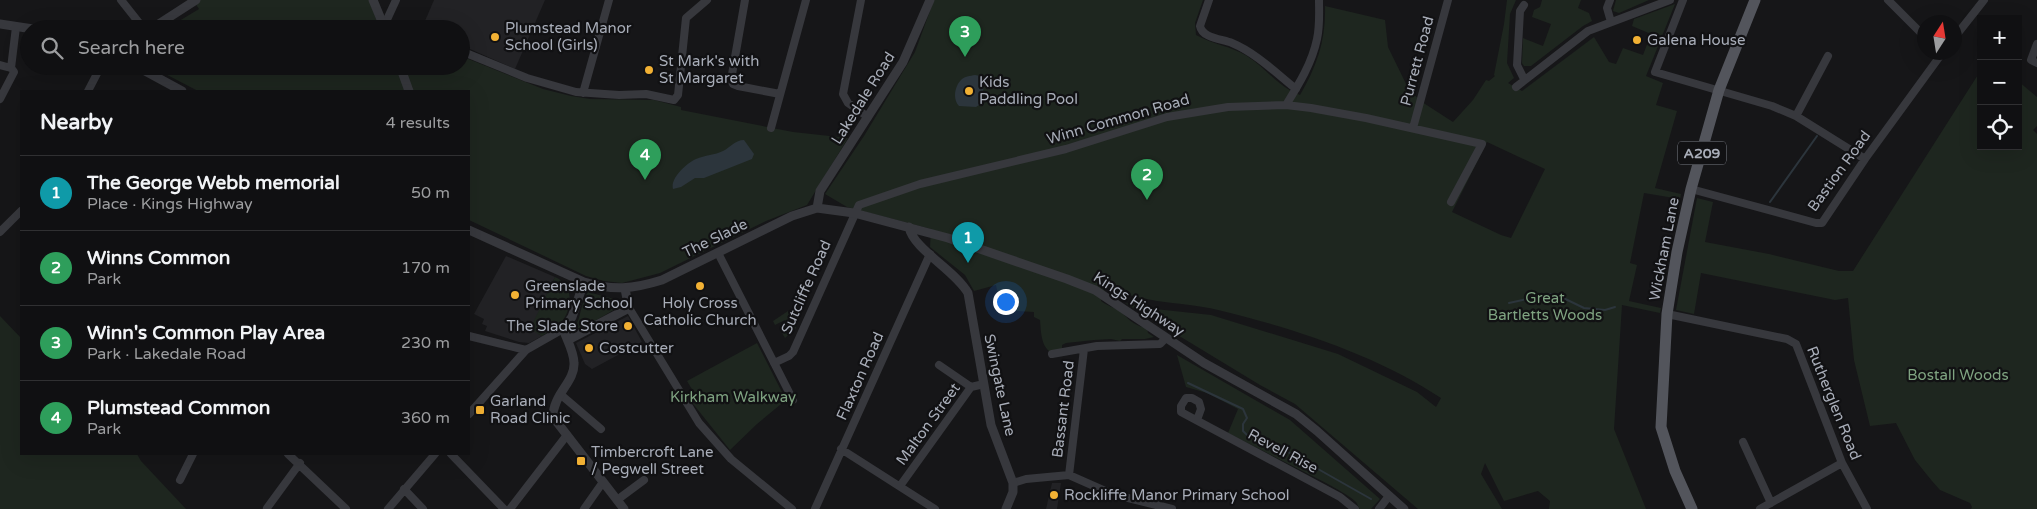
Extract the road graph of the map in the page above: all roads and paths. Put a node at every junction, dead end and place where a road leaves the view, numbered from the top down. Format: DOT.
graph roads {
  1 [pos="121,0"];
  2 [pos="373,0"];
  3 [pos="396,0"];
  4 [pos="609,0"];
  5 [pos="707,0"];
  6 [pos="745,0"];
  7 [pos="806,0"];
  8 [pos="861,0"];
  9 [pos="930,0"];
  10 [pos="1209,0"];
  11 [pos="1319,0"];
  12 [pos="1448,0"];
  13 [pos="1610,0"];
  14 [pos="1670,0"];
  15 [pos="1683,0"];
  16 [pos="1755,0"];
  17 [pos="1888,0"];
  18 [pos="1984,0"];
  19 [pos="191,1"];
  20 [pos="1524,4"];
  21 [pos="137,20"];
  22 [pos="164,20"];
  23 [pos="382,20"];
  24 [pos="388,20"];
  25 [pos="1611,22"];
  26 [pos="0,24"];
  27 [pos="16,27"];
  28 [pos="20,27"];
  29 [pos="1962,28"];
  30 [pos="1917,29"];
  31 [pos="2037,44"];
  32 [pos="470,55"];
  33 [pos="1828,56"];
  34 [pos="1937,60"];
  35 [pos="2037,63"];
  36 [pos="0,65"];
  37 [pos="11,68"];
  38 [pos="96,75"];
  39 [pos="153,75"];
  40 [pos="403,75"];
  41 [pos="1524,79"];
  42 [pos="1516,87"];
  43 [pos="1296,89"];
  44 [pos="89,90"];
  45 [pos="180,90"];
  46 [pos="409,90"];
  47 [pos="1719,90"];
  48 [pos="583,93"];
  49 [pos="780,94"];
  50 [pos="0,99"];
  51 [pos="1286,105"];
  52 [pos="1796,116"];
  53 [pos="868,117"];
  54 [pos="771,128"];
  55 [pos="1413,128"];
  56 [pos="1865,159"];
  57 [pos="1691,189"];
  58 [pos="1451,202"];
  59 [pos="817,208"];
  60 [pos="854,213"];
  61 [pos="20,216"];
  62 [pos="908,227"];
  63 [pos="470,230"];
  64 [pos="0,232"];
  65 [pos="718,253"];
  66 [pos="930,254"];
  67 [pos="584,282"];
  68 [pos="625,288"];
  69 [pos="629,308"];
  70 [pos="1667,314"];
  71 [pos="563,329"];
  72 [pos="470,336"];
  73 [pos="1166,338"];
  74 [pos="568,340"];
  75 [pos="526,350"];
  76 [pos="1084,350"];
  77 [pos="1052,354"];
  78 [pos="774,363"];
  79 [pos="939,366"];
  80 [pos="984,384"];
  81 [pos="971,387"];
  82 [pos="560,394"];
  83 [pos="793,400"];
  84 [pos="470,413"];
  85 [pos="1197,420"];
  86 [pos="601,430"];
  87 [pos="567,435"];
  88 [pos="1743,442"];
  89 [pos="841,449"];
  90 [pos="192,455"];
  91 [pos="289,455"];
  92 [pos="434,455"];
  93 [pos="451,455"];
  94 [pos="300,463"];
  95 [pos="1842,463"];
  96 [pos="1069,475"];
  97 [pos="180,480"];
  98 [pos="644,480"];
  99 [pos="603,482"];
  100 [pos="1013,483"];
  101 [pos="900,486"];
  102 [pos="404,489"];
  103 [pos="1389,496"];
  104 [pos="617,500"];
  105 [pos="1771,503"];
  106 [pos="268,508"];
  107 [pos="1163,508"];
  108 [pos="346,509"];
  109 [pos="388,509"];
  110 [pos="423,509"];
  111 [pos="504,509"];
  112 [pos="510,509"];
  113 [pos="584,509"];
  114 [pos="624,509"];
  115 [pos="792,509"];
  116 [pos="815,509"];
  117 [pos="935,509"];
  118 [pos="1006,509"];
  119 [pos="1172,509"];
  120 [pos="1355,509"];
  121 [pos="1379,509"];
  122 [pos="1404,509"];
  123 [pos="1692,509"];
  124 [pos="1760,509"];
  125 [pos="1867,509"];
  1 -- 21 [label="street"];
  2 -- 23 [label="street"];
  3 -- 24 [label="street"];
  4 -- 48 [label="street"];
  5 -- 48 [label="street"];
  6 -- 49 [label="street"];
  7 -- 49 [label="street"];
  8 -- 53 [label="street"];
  9 -- 53 [label="street, Lakedale Road"];
  10 -- 43 [label="street"];
  11 -- 43 [label="street"];
  12 -- 55 [label="street, Purrett Road"];
  13 -- 25 [label="street"];
  14 -- 25 [label="street"];
  15 -- 47 [label="street"];
  16 -- 47 [label="main road, Wickham Lane / A209"];
  17 -- 30 [label="street"];
  18 -- 29 [label="street"];
  19 -- 22 [label="street"];
  20 -- 41 [label="street"];
  25 -- 41 [label="street"];
  26 -- 27 [label="street"];
  27 -- 28 [label="street"];
  27 -- 37 [label="street"];
  31 -- 35 [label="street"];
  32 -- 48 [label="street"];
  33 -- 52 [label="street"];
  34 -- 56 [label="street, Bastion Road"];
  36 -- 37 [label="street"];
  37 -- 50 [label="street"];
  38 -- 44 [label="street"];
  39 -- 45 [label="street"];
  40 -- 46 [label="street"];
  41 -- 42 [label="street"];
  43 -- 51 [label="street"];
  47 -- 52 [label="street"];
  47 -- 57 [label="main road, Wickham Lane / A209"];
  49 -- 54 [label="street"];
  51 -- 55 [label="street, Winn Common Road"];
  51 -- 60 [label="street, Winn Common Road"];
  52 -- 56 [label="street"];
  53 -- 59 [label="street, Lakedale Road"];
  55 -- 58 [label="street, Winn Common Road"];
  56 -- 57 [label="street, Bastion Road"];
  57 -- 70 [label="main road, Wickham Lane / A209"];
  59 -- 60 [label="street, Kings Highway"];
  59 -- 65 [label="street, The Slade"];
  60 -- 62 [label="street, Kings Highway"];
  60 -- 78 [label="street, Sutcliffe Road"];
  61 -- 64 [label="street"];
  62 -- 66 [label="street, Swingate Lane"];
  62 -- 73 [label="street, Kings Highway"];
  63 -- 67 [label="street, The Slade"];
  65 -- 68 [label="street, The Slade"];
  65 -- 78 [label="street"];
  66 -- 80 [label="street, Swingate Lane"];
  66 -- 89 [label="street, Flaxton Road"];
  67 -- 68 [label="street, The Slade"];
  67 -- 71 [label="street"];
  68 -- 69 [label="street"];
  69 -- 74 [label="street"];
  69 -- 115 [label="street"];
  70 -- 95 [label="street, Rutherglen Road"];
  70 -- 123 [label="main road, Wickham Lane / A209"];
  71 -- 74 [label="street"];
  71 -- 75 [label="street"];
  72 -- 75 [label="street"];
  73 -- 76 [label="street"];
  73 -- 103 [label="street, Kings Highway"];
  74 -- 82 [label="street"];
  75 -- 84 [label="street"];
  76 -- 77 [label="street"];
  76 -- 96 [label="street, Bassant Road"];
  78 -- 83 [label="street"];
  79 -- 81 [label="street"];
  80 -- 81 [label="street, Malton Street"];
  80 -- 100 [label="street, Swingate Lane"];
  81 -- 101 [label="street, Malton Street"];
  82 -- 86 [label="street"];
  82 -- 87 [label="street"];
  85 -- 120 [label="street, Revell Rise"];
  87 -- 99 [label="street"];
  87 -- 112 [label="street"];
  88 -- 105 [label="street"];
  89 -- 101 [label="street"];
  89 -- 116 [label="street, Flaxton Road"];
  90 -- 97 [label="street"];
  91 -- 94 [label="street"];
  92 -- 102 [label="street"];
  93 -- 111 [label="street"];
  94 -- 106 [label="street"];
  94 -- 108 [label="street"];
  95 -- 105 [label="street"];
  95 -- 125 [label="street, Rutherglen Road"];
  96 -- 100 [label="street, Bassant Road"];
  96 -- 107 [label="street"];
  98 -- 104 [label="street"];
  99 -- 104 [label="street"];
  99 -- 113 [label="street"];
  100 -- 118 [label="street"];
  101 -- 117 [label="street"];
  102 -- 109 [label="street"];
  102 -- 110 [label="street"];
  103 -- 121 [label="street"];
  103 -- 122 [label="street, Kings Highway"];
  104 -- 114 [label="street"];
  105 -- 124 [label="street"];
  107 -- 119 [label="street"];
}
